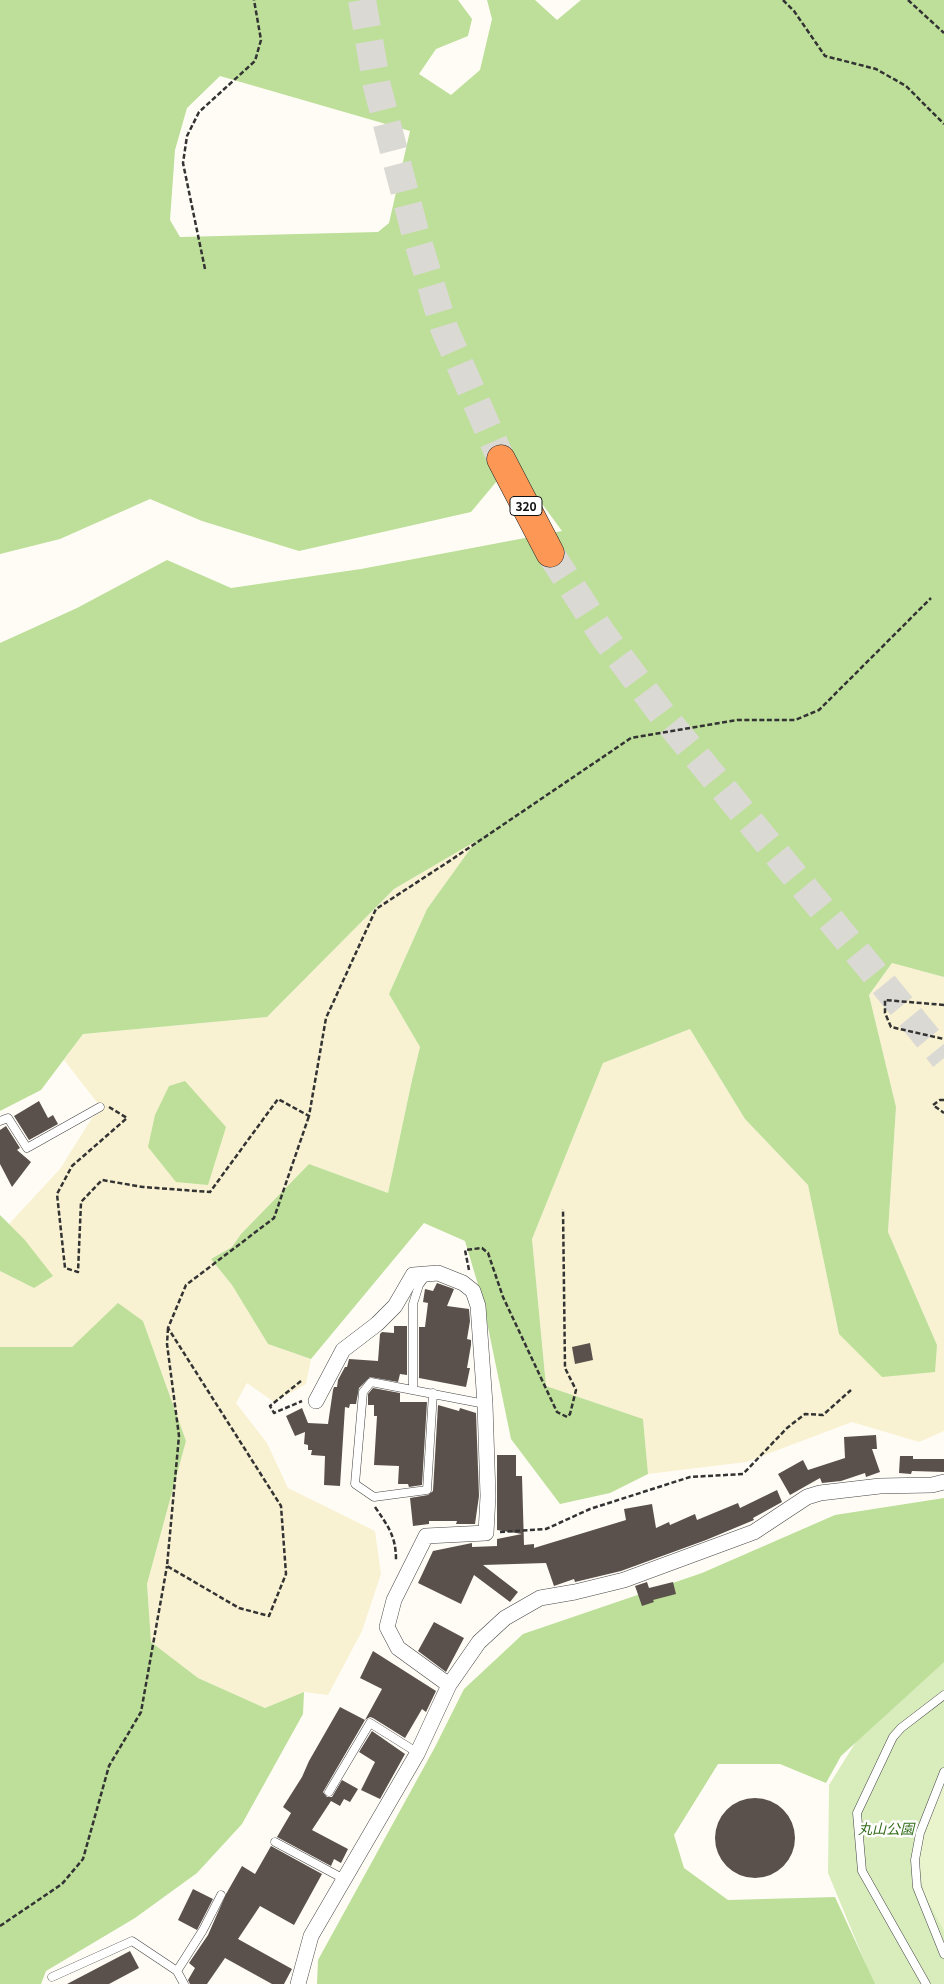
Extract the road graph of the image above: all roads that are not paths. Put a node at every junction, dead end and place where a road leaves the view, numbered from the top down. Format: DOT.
graph roads {
  1 [pos="501,459"];
  2 [pos="550,553"];
  3 [pos="100,1107"];
  4 [pos="0,1121"];
  5 [pos="428,1273"];
  6 [pos="413,1389"];
  7 [pos="433,1393"];
  8 [pos="318,1397"];
  9 [pos="485,1404"];
  10 [pos="944,1482"];
  11 [pos="449,1685"];
  12 [pos="944,1695"];
  13 [pos="418,1752"];
  14 [pos="944,1772"];
  15 [pos="329,1792"];
  16 [pos="275,1842"];
  17 [pos="344,1879"];
  18 [pos="221,1895"];
  19 [pos="944,1954"];
  20 [pos="177,1971"];
  21 [pos="52,1977"];
  22 [pos="184,1984"];
  23 [pos="298,1984"];
  24 [pos="926,1984"];
  1 -- 2 [label="highway, 320"];
  3 -- 4 [label="lane"];
  5 -- 6 [label="lane"];
  5 -- 8 [label="street"];
  5 -- 9 [label="street"];
  6 -- 7 [label="lane"];
  6 -- 7 [label="lane"];
  7 -- 9 [label="lane"];
  9 -- 11 [label="street"];
  10 -- 11 [label="street"];
  11 -- 13 [label="street"];
  12 -- 24 [label="lane"];
  13 -- 15 [label="lane"];
  13 -- 17 [label="street"];
  14 -- 19 [label="lane"];
  16 -- 17 [label="lane"];
  17 -- 23 [label="street"];
  18 -- 20 [label="lane"];
  20 -- 21 [label="lane"];
  20 -- 22 [label="lane"];
}
